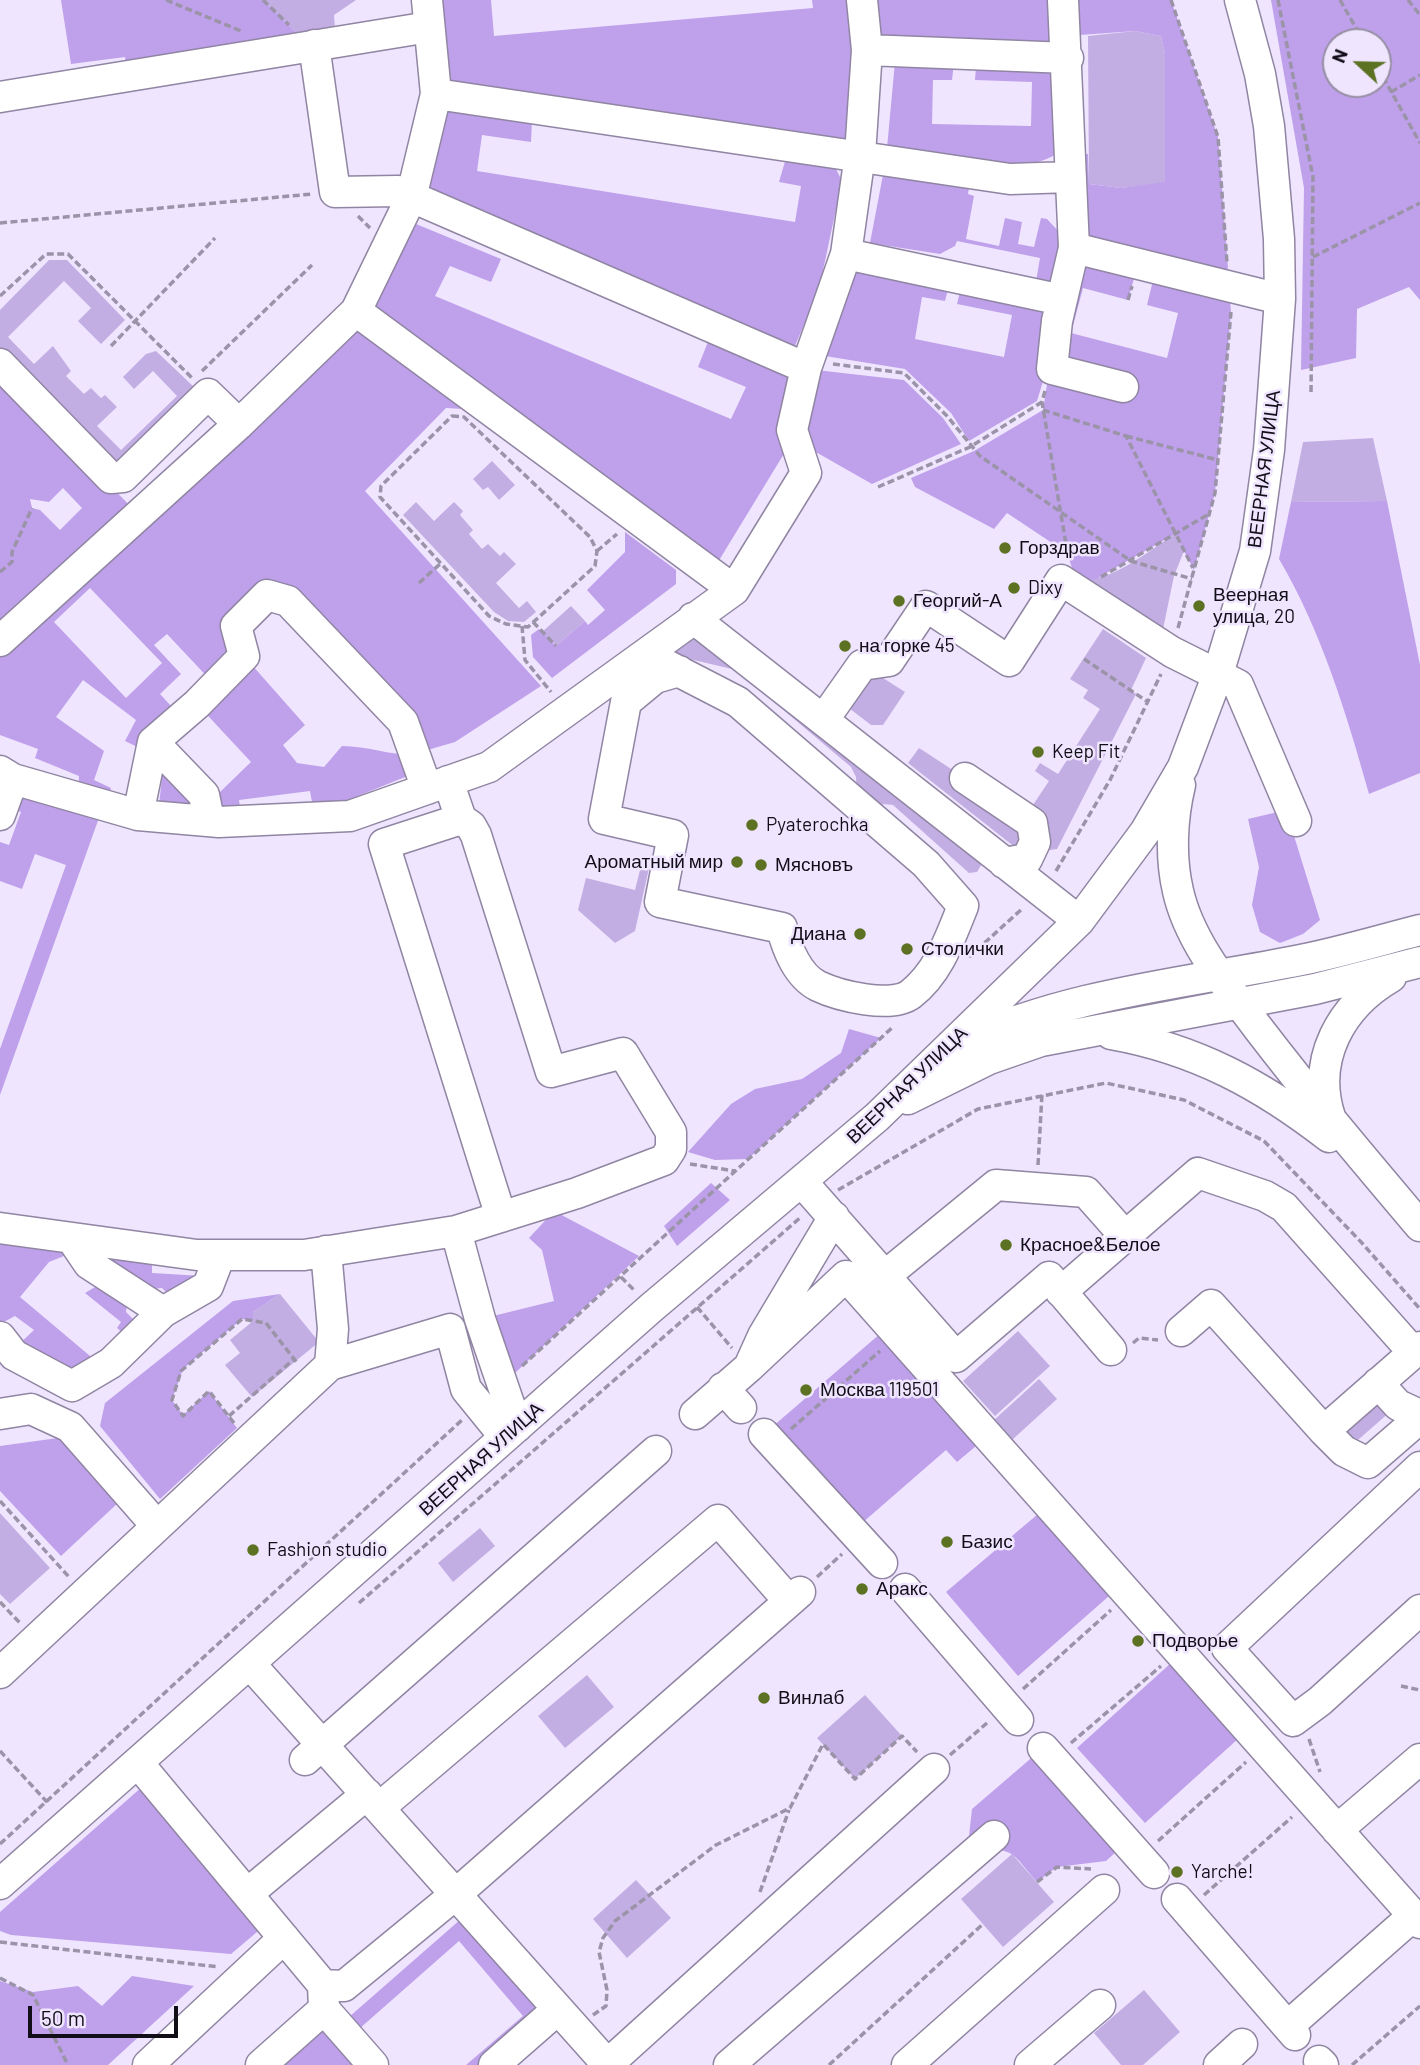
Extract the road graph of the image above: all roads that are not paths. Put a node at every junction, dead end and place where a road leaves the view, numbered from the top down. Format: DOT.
graph roads {
  1 [pos="862,0"];
  2 [pos="1063,0"];
  3 [pos="1240,0"];
  4 [pos="428,14"];
  5 [pos="314,45"];
  6 [pos="867,50"];
  7 [pos="1068,58"];
  8 [pos="436,94"];
  9 [pos="0,97"];
  10 [pos="860,155"];
  11 [pos="1071,177"];
  12 [pos="411,198"];
  13 [pos="1074,248"];
  14 [pos="846,254"];
  15 [pos="1280,299"];
  16 [pos="1062,300"];
  17 [pos="356,311"];
  18 [pos="0,363"];
  19 [pos="807,364"];
  20 [pos="1124,387"];
  21 [pos="239,424"];
  22 [pos="734,590"];
  23 [pos="693,618"];
  24 [pos="0,641"];
  25 [pos="647,654"];
  26 [pos="679,671"];
  27 [pos="1218,674"];
  28 [pos="824,719"];
  29 [pos="153,742"];
  30 [pos="1183,767"];
  31 [pos="6,775"];
  32 [pos="965,778"];
  33 [pos="438,785"];
  34 [pos="0,815"];
  35 [pos="138,815"];
  36 [pos="461,819"];
  37 [pos="209,820"];
  38 [pos="1296,821"];
  39 [pos="1004,863"];
  40 [pos="1079,921"];
  41 [pos="1420,930"];
  42 [pos="1416,963"];
  43 [pos="1220,975"];
  44 [pos="1240,1004"];
  45 [pos="1090,1030"];
  46 [pos="939,1053"];
  47 [pos="877,1117"];
  48 [pos="1332,1121"];
  49 [pos="1377,1175"];
  50 [pos="802,1182"];
  51 [pos="501,1217"];
  52 [pos="834,1217"];
  53 [pos="1420,1226"];
  54 [pos="0,1228"];
  55 [pos="456,1231"];
  56 [pos="1125,1236"];
  57 [pos="72,1239"];
  58 [pos="326,1251"];
  59 [pos="220,1255"];
  60 [pos="1061,1292"];
  61 [pos="893,1306"];
  62 [pos="163,1312"];
  63 [pos="1181,1331"];
  64 [pos="0,1338"];
  65 [pos="1111,1350"];
  66 [pos="1417,1350"];
  67 [pos="748,1367"];
  68 [pos="317,1368"];
  69 [pos="1378,1383"];
  70 [pos="0,1414"];
  71 [pos="695,1414"];
  72 [pos="1420,1416"];
  73 [pos="1324,1431"];
  74 [pos="511,1432"];
  75 [pos="769,1439"];
  76 [pos="656,1451"];
  77 [pos="1420,1467"];
  78 [pos="156,1525"];
  79 [pos="881,1563"];
  80 [pos="905,1589"];
  81 [pos="1420,1610"];
  82 [pos="250,1664"];
  83 [pos="0,1673"];
  84 [pos="1012,1712"];
  85 [pos="313,1752"];
  86 [pos="1048,1755"];
  87 [pos="1420,1759"];
  88 [pos="138,1762"];
  89 [pos="934,1769"];
  90 [pos="373,1801"];
  91 [pos="1337,1830"];
  92 [pos="994,1836"];
  93 [pos="1147,1866"];
  94 [pos="1100,1880"];
  95 [pos="0,1884"];
  96 [pos="259,1884"];
  97 [pos="456,1894"];
  98 [pos="1182,1905"];
  99 [pos="1417,1920"];
  100 [pos="284,1938"];
  101 [pos="324,1997"];
  102 [pos="1100,2005"];
  103 [pos="567,2019"];
  104 [pos="1242,2044"];
  105 [pos="148,2065"];
  106 [pos="261,2065"];
  107 [pos="373,2065"];
  108 [pos="494,2065"];
  109 [pos="608,2065"];
  110 [pos="729,2065"];
  111 [pos="906,2065"];
  112 [pos="1030,2065"];
  113 [pos="1219,2065"];
  1 -- 6 [label="street"];
  2 -- 7 [label="street"];
  3 -- 15 [label="street, ВЕЕРНАЯ УЛИЦА"];
  4 -- 5 [label="street"];
  4 -- 8 [label="street"];
  5 -- 9 [label="street"];
  5 -- 12 [label="street"];
  6 -- 7 [label="street"];
  6 -- 10 [label="street"];
  7 -- 11 [label="street"];
  8 -- 10 [label="street"];
  8 -- 12 [label="street"];
  10 -- 11 [label="street"];
  10 -- 14 [label="street"];
  11 -- 13 [label="street"];
  12 -- 17 [label="street"];
  12 -- 19 [label="street"];
  13 -- 15 [label="street"];
  13 -- 16 [label="street"];
  14 -- 16 [label="street"];
  14 -- 19 [label="street"];
  15 -- 27 [label="street, ВЕЕРНАЯ УЛИЦА"];
  16 -- 20 [label="street"];
  17 -- 21 [label="street"];
  17 -- 22 [label="street"];
  18 -- 21 [label="street"];
  19 -- 22 [label="street"];
  21 -- 24 [label="street"];
  22 -- 23 [label="street"];
  23 -- 25 [label="street"];
  23 -- 28 [label="street"];
  25 -- 26 [label="street"];
  25 -- 33 [label="street"];
  26 -- 26 [label="street"];
  27 -- 28 [label="street"];
  27 -- 30 [label="street, ВЕЕРНАЯ УЛИЦА"];
  27 -- 38 [label="street"];
  28 -- 39 [label="street"];
  29 -- 33 [label="street"];
  29 -- 35 [label="street"];
  29 -- 37 [label="street"];
  30 -- 40 [label="street, ВЕЕРНАЯ УЛИЦА"];
  30 -- 43 [label="street"];
  31 -- 34 [label="street"];
  31 -- 35 [label="street"];
  32 -- 39 [label="street"];
  33 -- 36 [label="street"];
  33 -- 37 [label="street"];
  35 -- 37 [label="street"];
  36 -- 51 [label="street"];
  36 -- 51 [label="street"];
  39 -- 40 [label="street"];
  40 -- 46 [label="street, ВЕЕРНАЯ УЛИЦА"];
  41 -- 43 [label="street"];
  42 -- 44 [label="street"];
  42 -- 48 [label="street"];
  43 -- 44 [label="street"];
  43 -- 46 [label="street"];
  44 -- 45 [label="street"];
  44 -- 48 [label="street"];
  45 -- 47 [label="street"];
  45 -- 49 [label="street"];
  46 -- 47 [label="street, ВЕЕРНАЯ УЛИЦА"];
  47 -- 50 [label="street, ВЕЕРНАЯ УЛИЦА"];
  48 -- 49 [label="street"];
  49 -- 53 [label="street"];
  50 -- 52 [label="street"];
  50 -- 74 [label="street, ВЕЕРНАЯ УЛИЦА"];
  51 -- 55 [label="street"];
  52 -- 61 [label="street"];
  52 -- 67 [label="street"];
  54 -- 57 [label="street"];
  55 -- 58 [label="street"];
  55 -- 74 [label="street"];
  56 -- 60 [label="street"];
  56 -- 61 [label="street"];
  56 -- 66 [label="street"];
  57 -- 59 [label="street"];
  57 -- 62 [label="street"];
  58 -- 59 [label="street"];
  58 -- 68 [label="street"];
  59 -- 62 [label="street"];
  60 -- 61 [label="street"];
  60 -- 65 [label="street"];
  61 -- 67 [label="street"];
  61 -- 91 [label="street"];
  62 -- 64 [label="street"];
  63 -- 73 [label="street"];
  66 -- 69 [label="street"];
  67 -- 71 [label="street"];
  68 -- 74 [label="street"];
  68 -- 78 [label="street"];
  69 -- 72 [label="street"];
  69 -- 73 [label="street"];
  70 -- 78 [label="street"];
  72 -- 73 [label="street"];
  74 -- 82 [label="street, ВЕЕРНАЯ УЛИЦА"];
  75 -- 79 [label="street"];
  76 -- 85 [label="street"];
  77 -- 81 [label="street"];
  78 -- 83 [label="street"];
  80 -- 84 [label="street"];
  82 -- 85 [label="street"];
  82 -- 88 [label="street, ВЕЕРНАЯ УЛИЦА"];
  85 -- 90 [label="street"];
  86 -- 93 [label="street"];
  87 -- 91 [label="street"];
  88 -- 95 [label="street, ВЕЕРНАЯ УЛИЦА"];
  88 -- 100 [label="street"];
  89 -- 109 [label="street"];
  90 -- 96 [label="street"];
  90 -- 97 [label="street"];
  90 -- 97 [label="street"];
  91 -- 99 [label="street"];
  92 -- 110 [label="street"];
  94 -- 111 [label="street"];
  97 -- 101 [label="street"];
  97 -- 103 [label="street"];
  98 -- 99 [label="street"];
  100 -- 101 [label="street"];
  100 -- 105 [label="street"];
  101 -- 106 [label="street"];
  101 -- 107 [label="street"];
  102 -- 112 [label="street"];
  103 -- 108 [label="street"];
  103 -- 109 [label="street"];
  104 -- 113 [label="street"];
}
